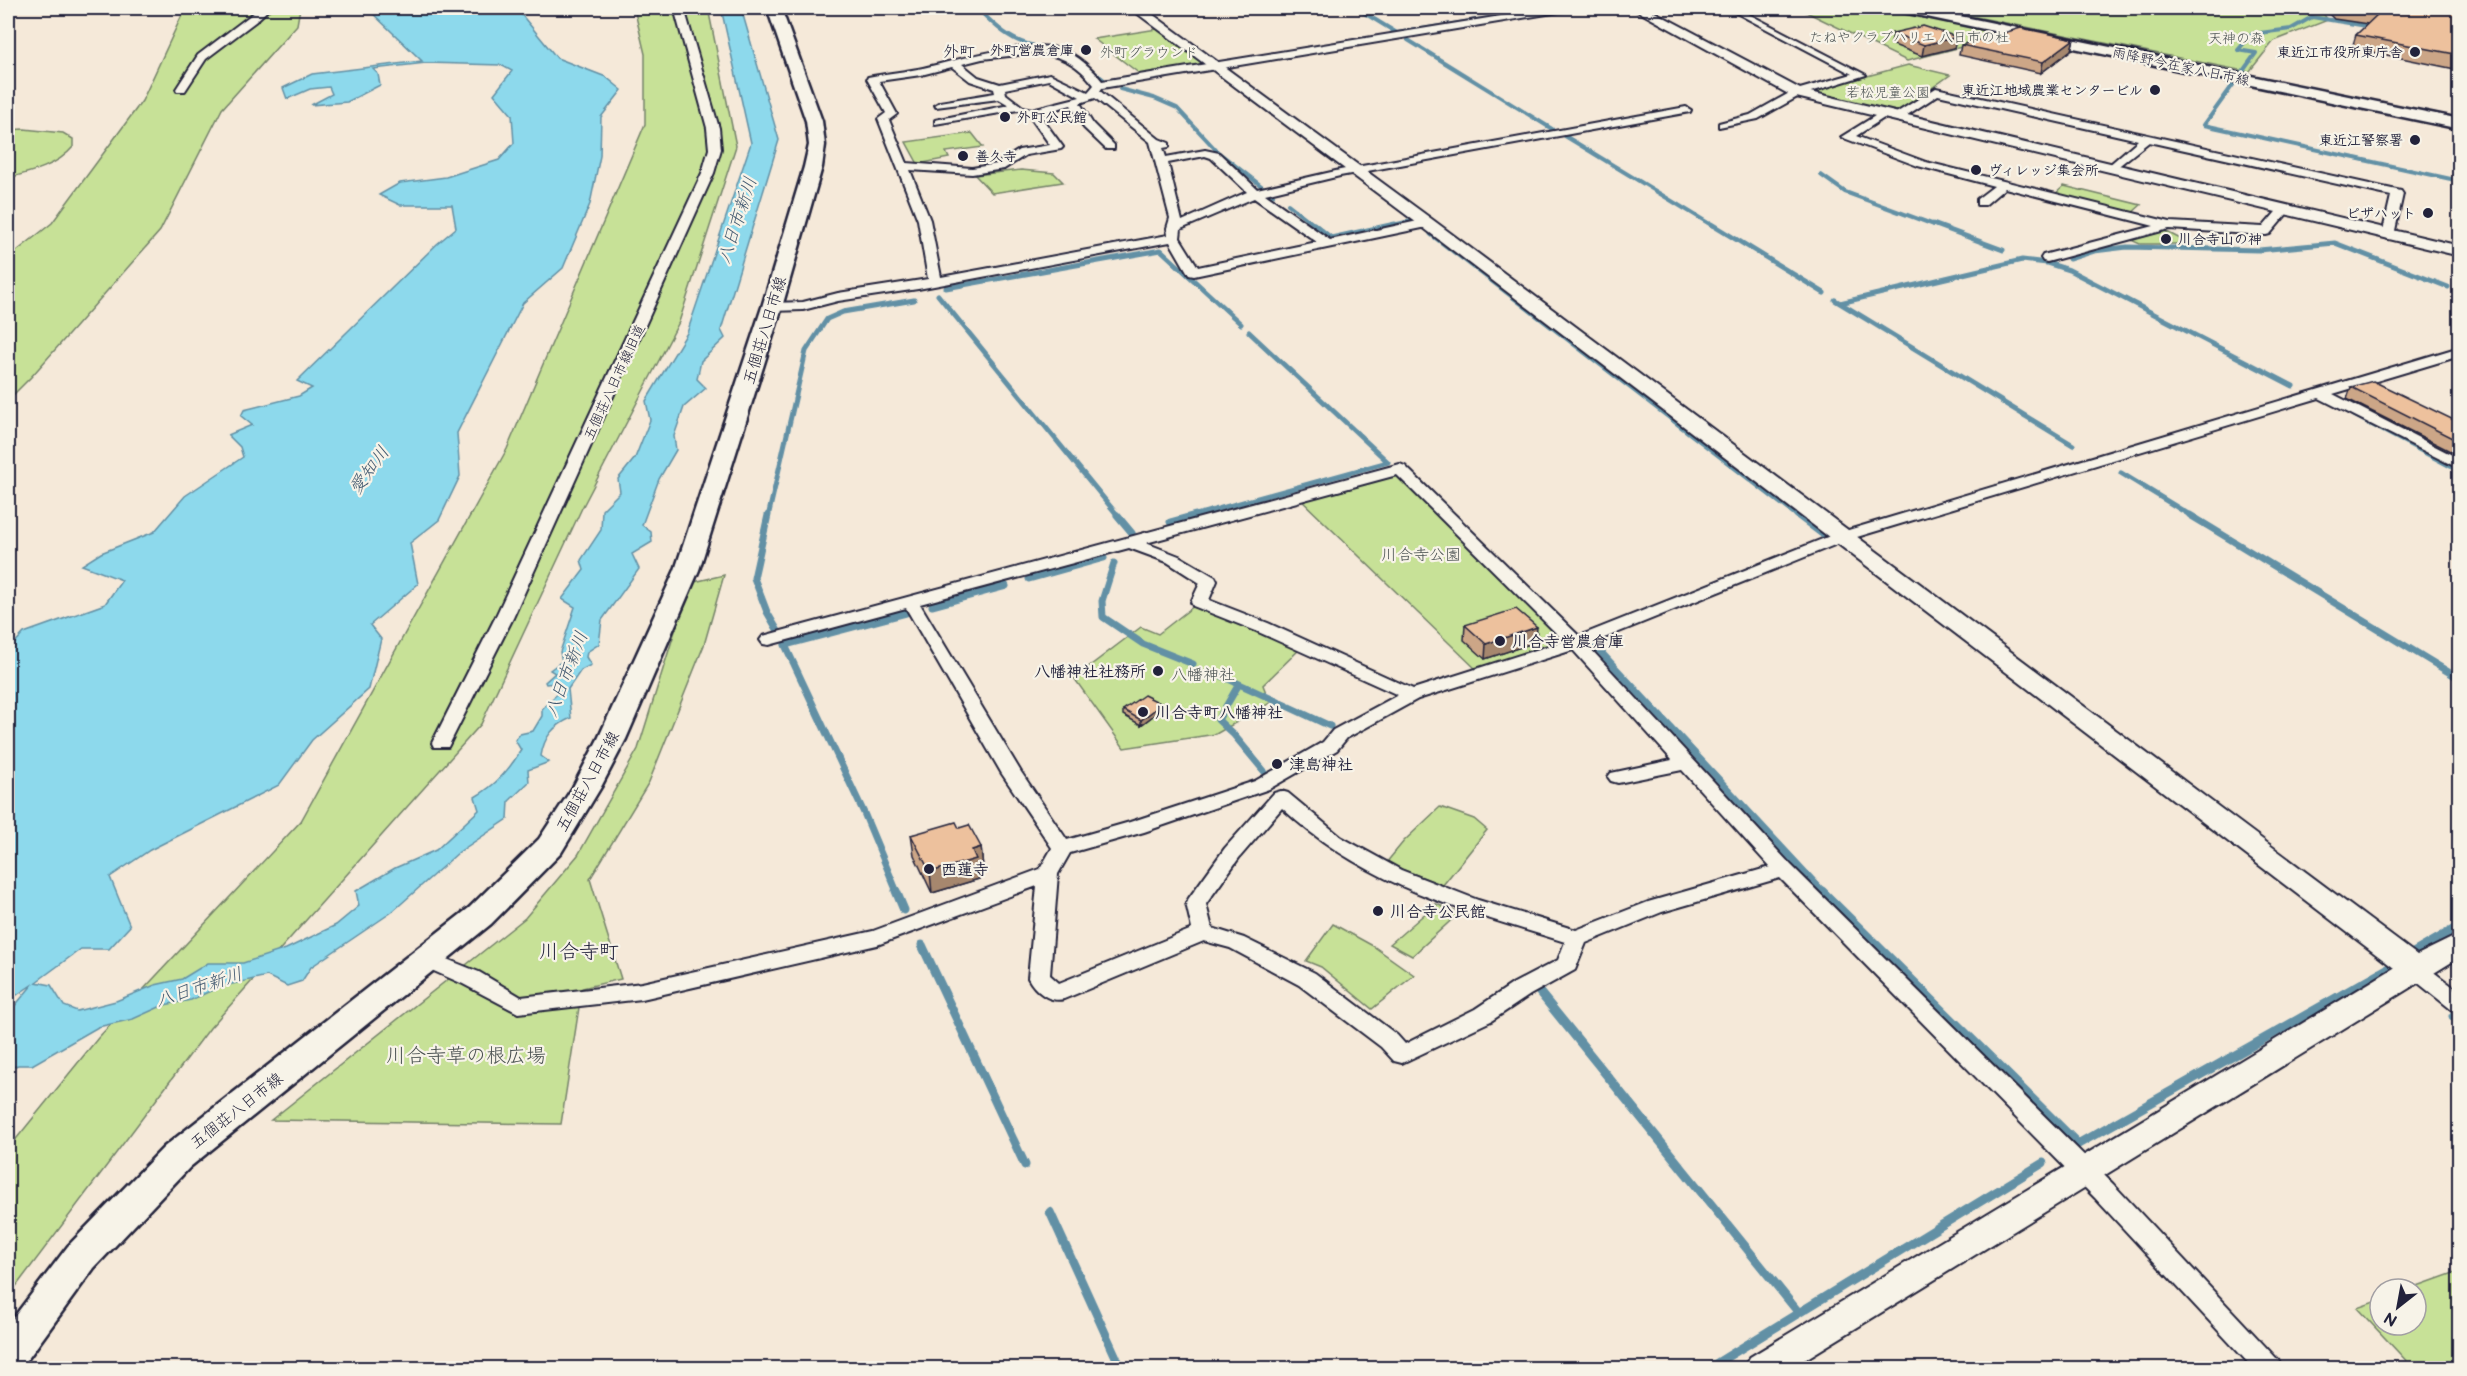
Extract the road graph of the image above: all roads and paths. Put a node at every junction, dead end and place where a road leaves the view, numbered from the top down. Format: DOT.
graph roads {
  1 [pos="265,8"];
  2 [pos="679,8"];
  3 [pos="774,8"];
  4 [pos="1136,8"];
  5 [pos="1565,8"];
  6 [pos="1638,8"];
  7 [pos="1731,8"];
  8 [pos="1903,8"];
  9 [pos="1013,43"];
  10 [pos="1035,50"];
  11 [pos="955,64"];
  12 [pos="1214,67"];
  13 [pos="181,89"];
  14 [pos="1000,91"];
  15 [pos="1094,91"];
  16 [pos="1797,93"];
  17 [pos="1074,101"];
  18 [pos="940,105"];
  19 [pos="1018,107"];
  20 [pos="1686,110"];
  21 [pos="1032,112"];
  22 [pos="1890,116"];
  23 [pos="939,122"];
  24 [pos="2460,124"];
  25 [pos="1723,125"];
  26 [pos="1846,137"];
  27 [pos="2147,138"];
  28 [pos="1155,141"];
  29 [pos="1833,143"];
  30 [pos="1110,147"];
  31 [pos="1187,155"];
  32 [pos="1162,161"];
  33 [pos="903,166"];
  34 [pos="2111,169"];
  35 [pos="1357,172"];
  36 [pos="2003,184"];
  37 [pos="1255,193"];
  38 [pos="1982,202"];
  39 [pos="2285,209"];
  40 [pos="1427,223"];
  41 [pos="2170,226"];
  42 [pos="1174,233"];
  43 [pos="2388,235"];
  44 [pos="1328,244"];
  45 [pos="2460,251"];
  46 [pos="2047,258"];
  47 [pos="935,282"];
  48 [pos="772,307"];
  49 [pos="2460,351"];
  50 [pos="2320,393"];
  51 [pos="2460,465"];
  52 [pos="1841,537"];
  53 [pos="1129,542"];
  54 [pos="910,602"];
  55 [pos="769,640"];
  56 [pos="1576,643"];
  57 [pos="1412,695"];
  58 [pos="441,742"];
  59 [pos="1686,763"];
  60 [pos="1618,777"];
  61 [pos="1262,784"];
  62 [pos="1281,796"];
  63 [pos="1062,848"];
  64 [pos="1784,870"];
  65 [pos="1048,874"];
  66 [pos="1203,933"];
  67 [pos="1577,938"];
  68 [pos="2460,944"];
  69 [pos="426,959"];
  70 [pos="2415,969"];
  71 [pos="2460,1004"];
  72 [pos="2085,1172"];
  73 [pos="8,1355"];
  74 [pos="1762,1368"];
  75 [pos="2269,1368"];
  1 -- 13 [label="street"];
  2 -- 58 [label="street, 五個荘八日市線旧道"];
  3 -- 48 [label="main road, 五個荘八日市線"];
  4 -- 12 [label="street"];
  5 -- 12 [label="street"];
  6 -- 16 [label="street"];
  7 -- 16 [label="street"];
  8 -- 24 [label="main road, 雨降野今在家八日市線"];
  9 -- 10 [label="street"];
  10 -- 11 [label="street"];
  10 -- 15 [label="street"];
  11 -- 14 [label="street"];
  11 -- 33 [label="street"];
  12 -- 15 [label="street"];
  12 -- 35 [label="street"];
  14 -- 15 [label="street"];
  14 -- 18 [label="street"];
  14 -- 19 [label="street"];
  15 -- 17 [label="street"];
  15 -- 28 [label="street"];
  16 -- 22 [label="street"];
  16 -- 25 [label="street"];
  17 -- 21 [label="street"];
  17 -- 30 [label="street"];
  19 -- 21 [label="street"];
  19 -- 23 [label="street"];
  20 -- 35 [label="street"];
  21 -- 33 [label="street"];
  22 -- 26 [label="street"];
  22 -- 27 [label="street"];
  22 -- 34 [label="street"];
  26 -- 29 [label="street"];
  26 -- 36 [label="street"];
  27 -- 34 [label="street"];
  27 -- 43 [label="street"];
  28 -- 31 [label="street"];
  28 -- 32 [label="street"];
  31 -- 32 [label="street"];
  31 -- 37 [label="street"];
  32 -- 42 [label="street"];
  33 -- 47 [label="street"];
  34 -- 39 [label="street"];
  35 -- 37 [label="street"];
  35 -- 40 [label="street"];
  36 -- 38 [label="street"];
  36 -- 41 [label="street"];
  37 -- 42 [label="street"];
  37 -- 44 [label="street"];
  39 -- 41 [label="street"];
  39 -- 43 [label="street"];
  40 -- 44 [label="street"];
  40 -- 52 [label="street"];
  41 -- 46 [label="street"];
  42 -- 44 [label="street"];
  42 -- 47 [label="street"];
  43 -- 45 [label="street"];
  47 -- 48 [label="street"];
  48 -- 69 [label="main road, 五個荘八日市線"];
  49 -- 50 [label="street"];
  50 -- 51 [label="street"];
  50 -- 52 [label="street"];
  52 -- 56 [label="street"];
  52 -- 70 [label="street"];
  53 -- 54 [label="street"];
  53 -- 56 [label="street"];
  53 -- 57 [label="street"];
  54 -- 55 [label="street"];
  54 -- 63 [label="street"];
  56 -- 57 [label="street"];
  56 -- 59 [label="street"];
  57 -- 61 [label="street"];
  59 -- 60 [label="street"];
  59 -- 64 [label="street"];
  61 -- 62 [label="street"];
  61 -- 63 [label="street"];
  62 -- 66 [label="street"];
  62 -- 67 [label="street"];
  63 -- 65 [label="street"];
  64 -- 67 [label="street"];
  64 -- 72 [label="street"];
  65 -- 66 [label="street"];
  65 -- 69 [label="street"];
  66 -- 67 [label="street"];
  68 -- 70 [label="street"];
  69 -- 73 [label="main road, 五個荘八日市線"];
  70 -- 71 [label="street"];
  70 -- 72 [label="street"];
  72 -- 74 [label="street"];
  72 -- 75 [label="street"];
}
